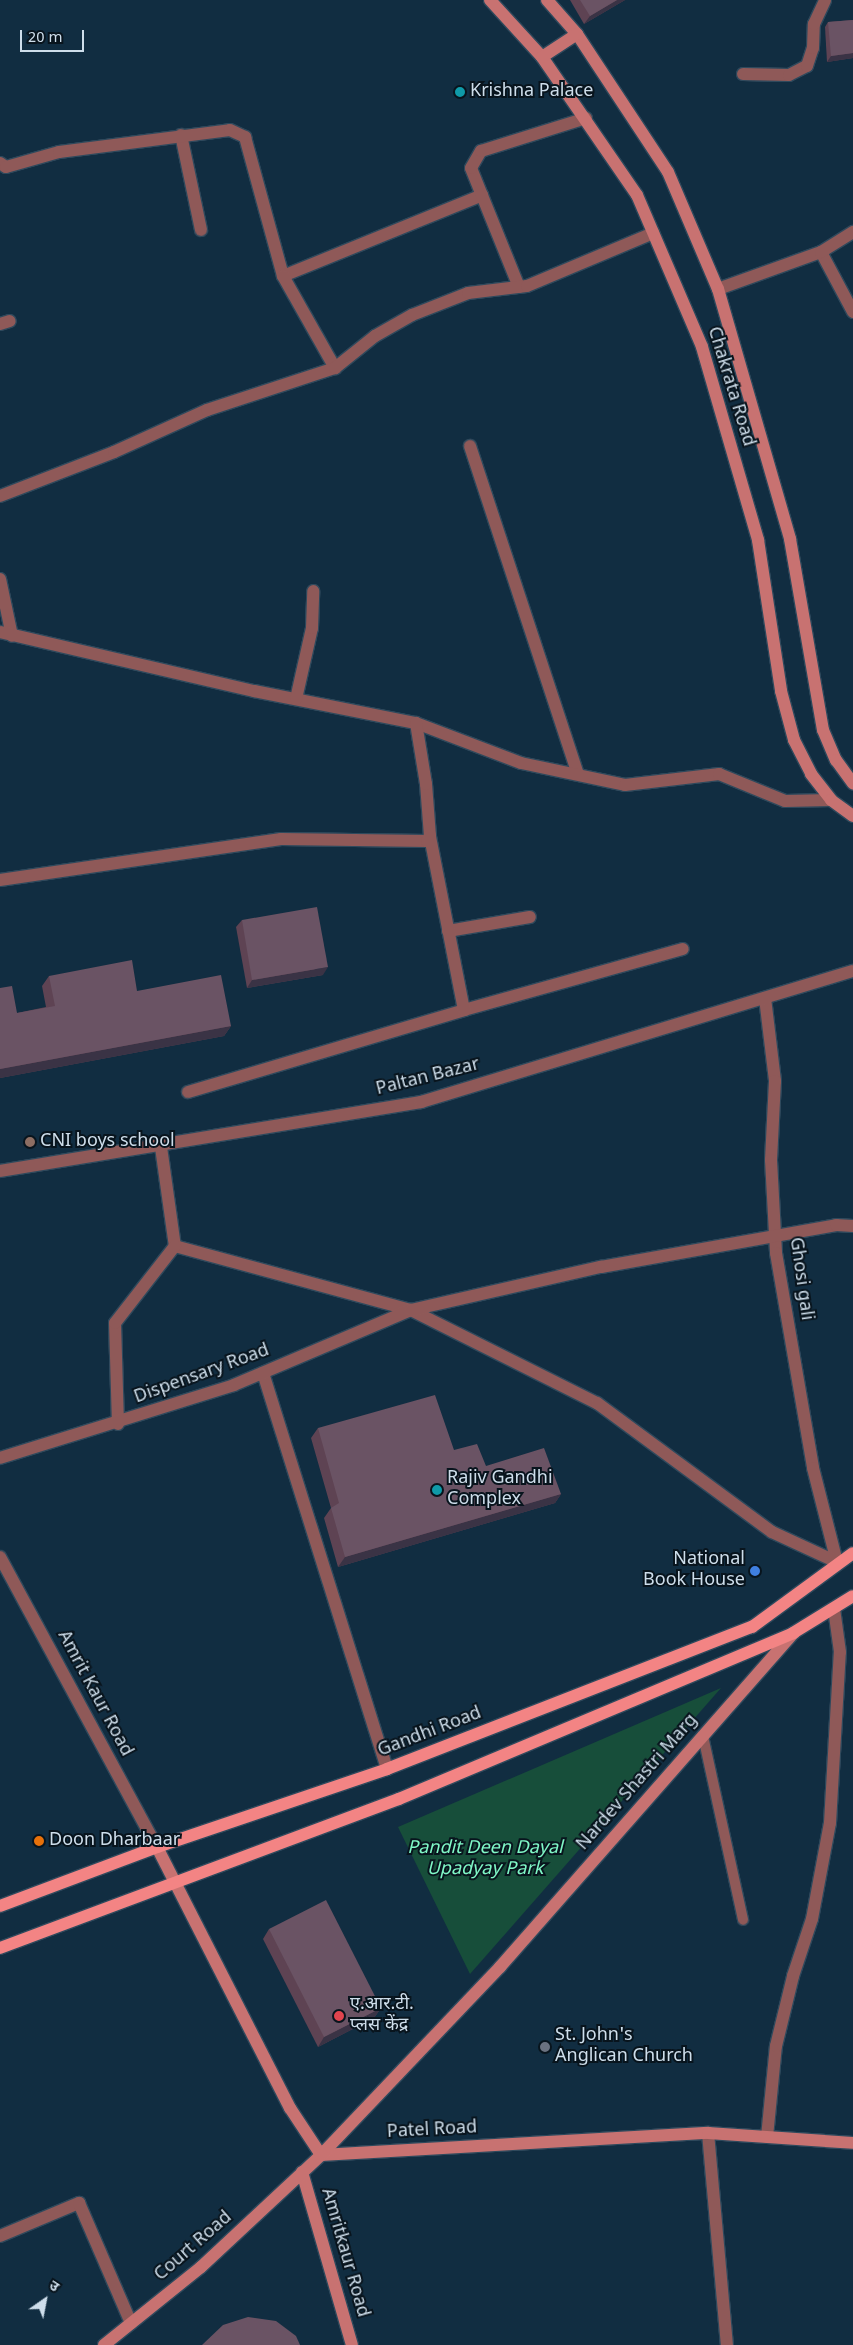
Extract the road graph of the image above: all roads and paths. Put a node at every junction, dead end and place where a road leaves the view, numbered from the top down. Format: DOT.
graph roads {
  1 [pos="490,0"];
  2 [pos="547,0"];
  3 [pos="825,0"];
  4 [pos="577,34"];
  5 [pos="542,57"];
  6 [pos="743,74"];
  7 [pos="586,118"];
  8 [pos="181,135"];
  9 [pos="0,163"];
  10 [pos="482,195"];
  11 [pos="201,230"];
  12 [pos="853,232"];
  13 [pos="653,233"];
  14 [pos="821,252"];
  15 [pos="283,276"];
  16 [pos="518,287"];
  17 [pos="718,289"];
  18 [pos="853,312"];
  19 [pos="335,368"];
  20 [pos="470,446"];
  21 [pos="0,496"];
  22 [pos="0,579"];
  23 [pos="313,591"];
  24 [pos="6,634"];
  25 [pos="296,699"];
  26 [pos="416,724"];
  27 [pos="578,774"];
  28 [pos="853,782"];
  29 [pos="832,800"];
  30 [pos="853,816"];
  31 [pos="430,836"];
  32 [pos="0,880"];
  33 [pos="530,917"];
  34 [pos="448,931"];
  35 [pos="683,949"];
  36 [pos="853,971"];
  37 [pos="765,998"];
  38 [pos="464,1010"];
  39 [pos="188,1092"];
  40 [pos="161,1147"];
  41 [pos="3,1169"];
  42 [pos="853,1226"];
  43 [pos="775,1235"];
  44 [pos="175,1246"];
  45 [pos="411,1310"];
  46 [pos="263,1373"];
  47 [pos="118,1424"];
  48 [pos="0,1458"];
  49 [pos="853,1553"];
  50 [pos="0,1557"];
  51 [pos="837,1562"];
  52 [pos="853,1596"];
  53 [pos="834,1609"];
  54 [pos="793,1633"];
  55 [pos="703,1736"];
  56 [pos="387,1769"];
  57 [pos="157,1847"];
  58 [pos="173,1883"];
  59 [pos="0,1906"];
  60 [pos="743,1920"];
  61 [pos="0,1948"];
  62 [pos="708,2133"];
  63 [pos="767,2137"];
  64 [pos="853,2143"];
  65 [pos="321,2155"];
  66 [pos="302,2172"];
  67 [pos="0,2236"];
  68 [pos="131,2323"];
  69 [pos="104,2345"];
  70 [pos="352,2345"];
  71 [pos="727,2345"];
  1 -- 5 [label="street, Chakrata Road"];
  2 -- 4 [label="street, Chakrata Road"];
  3 -- 6 [label="street"];
  4 -- 5 [label="street"];
  4 -- 17 [label="street, Chakrata Road"];
  5 -- 7 [label="street, Chakrata Road"];
  7 -- 10 [label="street"];
  7 -- 13 [label="street, Chakrata Road"];
  8 -- 9 [label="street"];
  8 -- 11 [label="street"];
  8 -- 15 [label="street"];
  10 -- 15 [label="street"];
  10 -- 16 [label="street"];
  12 -- 14 [label="street"];
  13 -- 16 [label="street"];
  13 -- 29 [label="street, Chakrata Road"];
  14 -- 17 [label="street"];
  14 -- 18 [label="street"];
  15 -- 19 [label="street"];
  16 -- 19 [label="street"];
  17 -- 28 [label="street, Chakrata Road"];
  19 -- 21 [label="street"];
  20 -- 27 [label="street"];
  22 -- 24 [label="street"];
  23 -- 25 [label="street"];
  24 -- 25 [label="street"];
  25 -- 26 [label="street"];
  26 -- 27 [label="street"];
  26 -- 31 [label="street"];
  27 -- 29 [label="street"];
  29 -- 30 [label="street, Chakrata Road"];
  31 -- 32 [label="street"];
  31 -- 34 [label="street"];
  33 -- 34 [label="street"];
  34 -- 38 [label="street"];
  35 -- 38 [label="street"];
  36 -- 37 [label="street, Paltan Bazar"];
  37 -- 40 [label="street, Paltan Bazar"];
  37 -- 43 [label="street, Ghosi gali"];
  38 -- 39 [label="street"];
  40 -- 41 [label="street, Paltan Bazar"];
  40 -- 44 [label="street"];
  42 -- 43 [label="street, Dispensary Road"];
  43 -- 45 [label="street, Dispensary Road"];
  43 -- 51 [label="street, Ghosi gali"];
  44 -- 45 [label="street"];
  44 -- 47 [label="street"];
  45 -- 46 [label="street, Dispensary Road"];
  45 -- 51 [label="street"];
  46 -- 47 [label="street, Dispensary Road"];
  46 -- 56 [label="street"];
  47 -- 48 [label="street, Dispensary Road"];
  49 -- 51 [label="main road, Gandhi Road"];
  50 -- 57 [label="street, Amrit Kaur Road"];
  51 -- 56 [label="main road, Gandhi Road"];
  52 -- 53 [label="main road"];
  53 -- 54 [label="main road"];
  53 -- 63 [label="street"];
  54 -- 55 [label="street, Nardev Shastri Marg"];
  54 -- 58 [label="main road"];
  55 -- 60 [label="lane"];
  55 -- 65 [label="street, Nardev Shastri Marg"];
  56 -- 57 [label="main road, Gandhi Road"];
  57 -- 58 [label="street"];
  57 -- 59 [label="main road, Gandhi Road"];
  58 -- 61 [label="main road"];
  58 -- 65 [label="street"];
  62 -- 63 [label="street, Patel Road"];
  62 -- 65 [label="street, Patel Road"];
  62 -- 71 [label="street"];
  63 -- 64 [label="street, Patel Road"];
  65 -- 66 [label="street, Nardev Shastri Marg"];
  66 -- 68 [label="street, Court Road"];
  66 -- 70 [label="street, Amritkaur Road"];
  67 -- 68 [label="street"];
  68 -- 69 [label="street, Court Road"];
}
